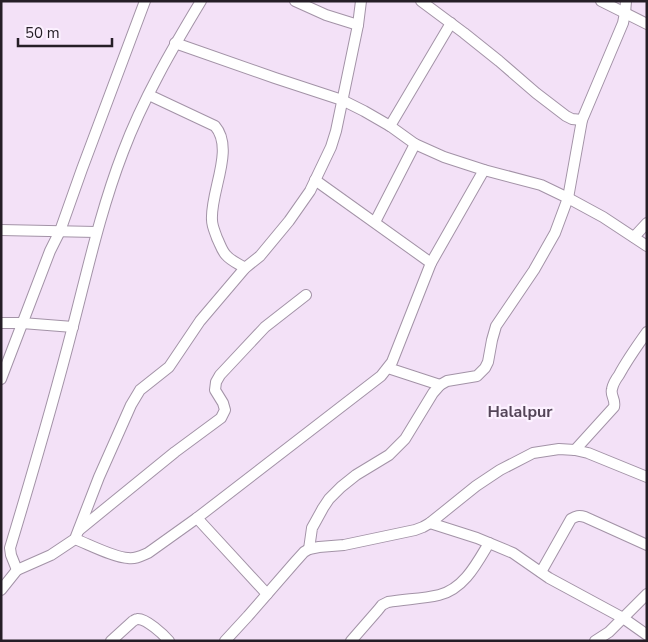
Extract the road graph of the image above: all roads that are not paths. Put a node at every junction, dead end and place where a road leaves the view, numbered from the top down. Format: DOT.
graph roads {
  1 [pos="145,1"];
  2 [pos="201,1"];
  3 [pos="296,1"];
  4 [pos="361,1"];
  5 [pos="421,1"];
  6 [pos="441,1"];
  7 [pos="601,1"];
  8 [pos="626,1"];
  9 [pos="436,12"];
  10 [pos="625,13"];
  11 [pos="450,22"];
  12 [pos="647,24"];
  13 [pos="358,25"];
  14 [pos="176,43"];
  15 [pos="149,95"];
  16 [pos="342,100"];
  17 [pos="582,120"];
  18 [pos="390,126"];
  19 [pos="415,144"];
  20 [pos="484,170"];
  21 [pos="315,180"];
  22 [pos="568,198"];
  23 [pos="375,222"];
  24 [pos="647,223"];
  25 [pos="1,230"];
  26 [pos="60,231"];
  27 [pos="96,232"];
  28 [pos="634,237"];
  29 [pos="647,246"];
  30 [pos="431,263"];
  31 [pos="245,268"];
  32 [pos="306,295"];
  33 [pos="1,323"];
  34 [pos="22,324"];
  35 [pos="73,327"];
  36 [pos="647,332"];
  37 [pos="388,368"];
  38 [pos="1,379"];
  39 [pos="440,385"];
  40 [pos="574,450"];
  41 [pos="647,477"];
  42 [pos="197,518"];
  43 [pos="430,522"];
  44 [pos="77,534"];
  45 [pos="489,543"];
  46 [pos="647,545"];
  47 [pos="309,549"];
  48 [pos="18,570"];
  49 [pos="541,572"];
  50 [pos="1,590"];
  51 [pos="267,594"];
  52 [pos="647,594"];
  53 [pos="623,618"];
  54 [pos="647,635"];
  55 [pos="111,641"];
  56 [pos="170,641"];
  57 [pos="225,641"];
  58 [pos="351,641"];
  59 [pos="595,641"];
  1 -- 26 [label="street"];
  2 -- 14 [label="street"];
  3 -- 13 [label="street"];
  4 -- 13 [label="street"];
  5 -- 9 [label="street"];
  6 -- 9 [label="street"];
  7 -- 10 [label="street"];
  8 -- 10 [label="street"];
  9 -- 11 [label="street"];
  10 -- 12 [label="street"];
  10 -- 17 [label="street"];
  11 -- 17 [label="street"];
  11 -- 18 [label="street"];
  13 -- 16 [label="street"];
  14 -- 15 [label="street"];
  14 -- 16 [label="street"];
  15 -- 27 [label="street"];
  15 -- 31 [label="street"];
  16 -- 18 [label="street"];
  16 -- 21 [label="street"];
  17 -- 22 [label="street"];
  18 -- 19 [label="street"];
  19 -- 20 [label="street"];
  19 -- 23 [label="street"];
  20 -- 22 [label="street"];
  20 -- 30 [label="street"];
  21 -- 23 [label="street"];
  21 -- 31 [label="street"];
  22 -- 28 [label="street"];
  22 -- 39 [label="street"];
  23 -- 30 [label="street"];
  24 -- 28 [label="street"];
  25 -- 26 [label="street"];
  26 -- 27 [label="street"];
  26 -- 34 [label="street"];
  27 -- 35 [label="street"];
  28 -- 29 [label="street"];
  30 -- 37 [label="street"];
  31 -- 44 [label="street"];
  32 -- 44 [label="street"];
  33 -- 34 [label="street"];
  34 -- 35 [label="street"];
  34 -- 38 [label="street"];
  35 -- 48 [label="street"];
  36 -- 40 [label="street"];
  37 -- 39 [label="street"];
  37 -- 42 [label="street"];
  39 -- 47 [label="street"];
  40 -- 41 [label="street"];
  40 -- 43 [label="street"];
  42 -- 44 [label="street"];
  42 -- 51 [label="street"];
  43 -- 45 [label="street"];
  43 -- 47 [label="street"];
  44 -- 48 [label="street"];
  45 -- 49 [label="street"];
  45 -- 58 [label="street"];
  46 -- 49 [label="street"];
  47 -- 51 [label="street"];
  48 -- 50 [label="street"];
  49 -- 53 [label="street"];
  51 -- 57 [label="street"];
  52 -- 53 [label="street"];
  53 -- 54 [label="street"];
  53 -- 59 [label="street"];
  55 -- 56 [label="street"];
}
